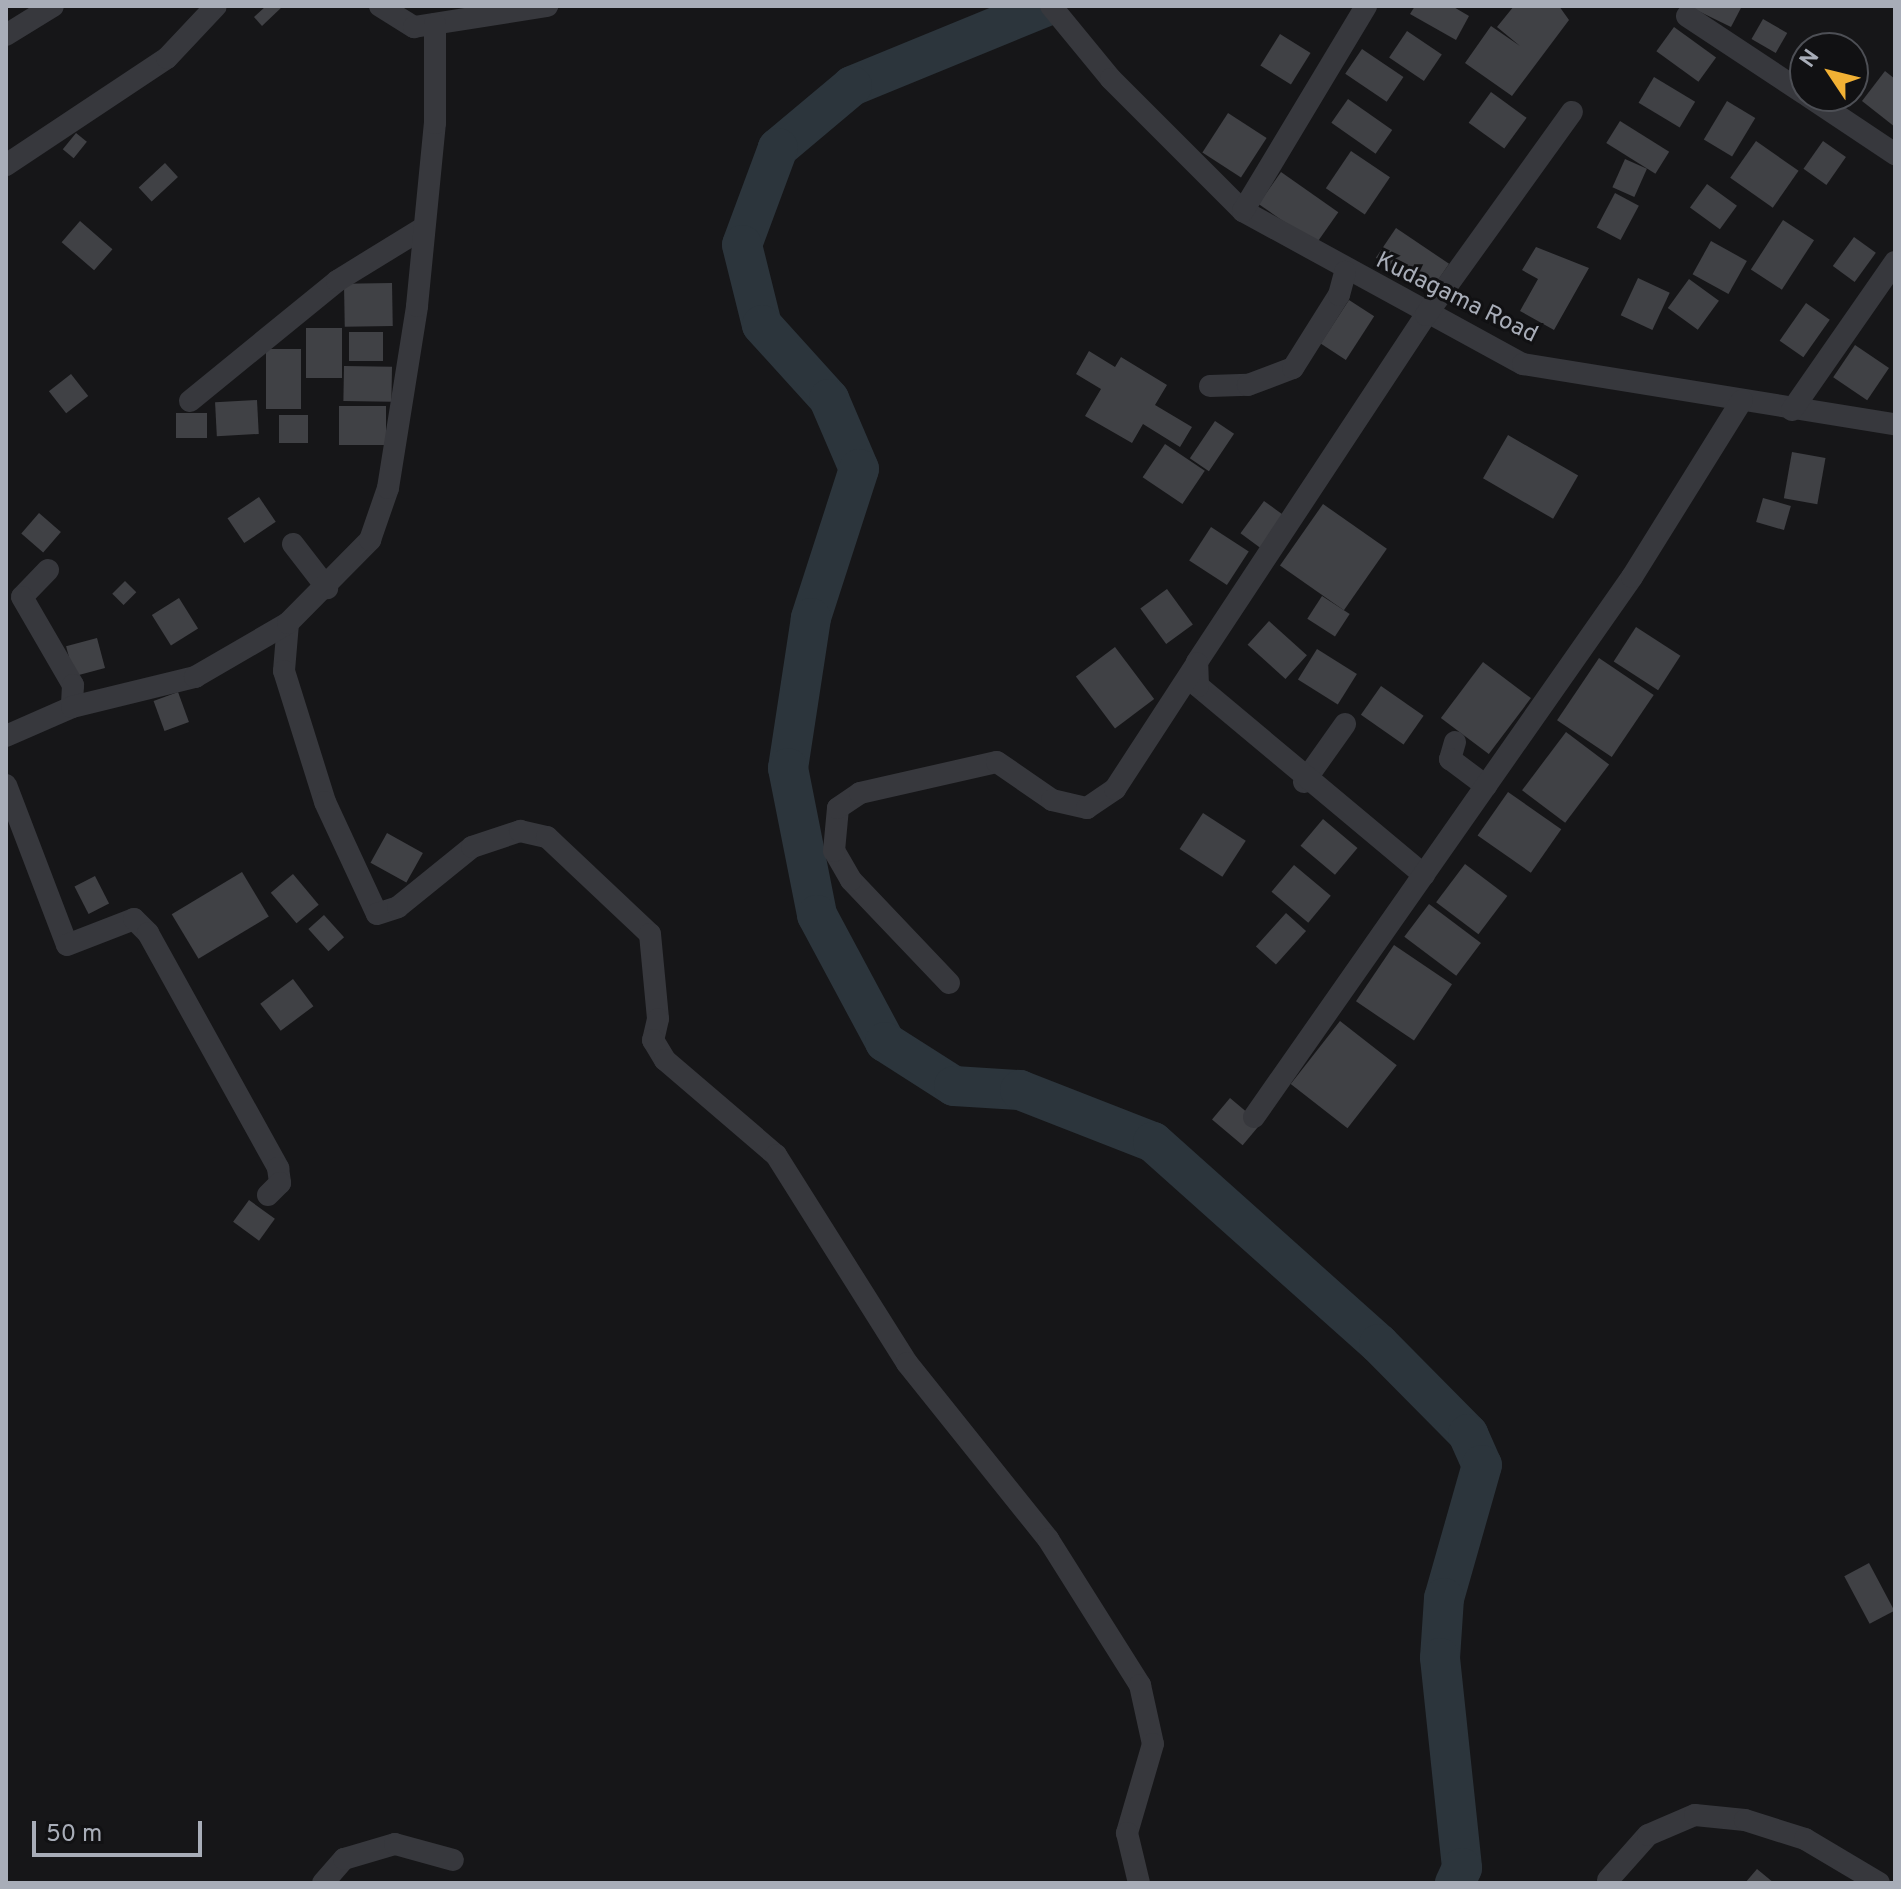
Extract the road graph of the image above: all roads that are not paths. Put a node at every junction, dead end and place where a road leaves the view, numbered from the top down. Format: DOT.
graph roads {
  1 [pos="53,6"];
  2 [pos="216,6"];
  3 [pos="380,6"];
  4 [pos="547,6"];
  5 [pos="1051,6"];
  6 [pos="1366,6"];
  7 [pos="1687,16"];
  8 [pos="435,24"];
  9 [pos="6,35"];
  10 [pos="1789,84"];
  11 [pos="1572,112"];
  12 [pos="1832,112"];
  13 [pos="1895,154"];
  14 [pos="6,165"];
  15 [pos="1243,211"];
  16 [pos="423,228"];
  17 [pos="1895,262"];
  18 [pos="1345,272"];
  19 [pos="1426,315"];
  20 [pos="1210,386"];
  21 [pos="1742,400"];
  22 [pos="190,401"];
  23 [pos="1792,410"];
  24 [pos="1895,424"];
  25 [pos="293,544"];
  26 [pos="48,570"];
  27 [pos="327,588"];
  28 [pos="288,623"];
  29 [pos="1197,662"];
  30 [pos="72,707"];
  31 [pos="1345,724"];
  32 [pos="6,736"];
  33 [pos="1455,742"];
  34 [pos="1304,782"];
  35 [pos="6,785"];
  36 [pos="1486,786"];
  37 [pos="1424,875"];
  38 [pos="949,983"];
  39 [pos="1254,1117"];
  40 [pos="268,1195"];
  41 [pos="453,1860"];
  42 [pos="1608,1880"];
  43 [pos="323,1883"];
  44 [pos="1139,1883"];
  45 [pos="1879,1883"];
  1 -- 9 [label="street"];
  2 -- 14 [label="street"];
  3 -- 8 [label="street"];
  4 -- 8 [label="street"];
  5 -- 15 [label="street, Kudagama Road"];
  6 -- 15 [label="street"];
  7 -- 10 [label="street"];
  8 -- 16 [label="street"];
  11 -- 19 [label="street"];
  12 -- 13 [label="street"];
  15 -- 18 [label="street, Kudagama Road"];
  16 -- 22 [label="street"];
  16 -- 27 [label="street"];
  17 -- 23 [label="street"];
  18 -- 19 [label="street, Kudagama Road"];
  18 -- 20 [label="street"];
  19 -- 21 [label="street, Kudagama Road"];
  19 -- 29 [label="street"];
  21 -- 23 [label="street, Kudagama Road"];
  21 -- 36 [label="street"];
  23 -- 24 [label="street, Kudagama Road"];
  25 -- 27 [label="street"];
  26 -- 30 [label="street"];
  27 -- 28 [label="street"];
  28 -- 30 [label="street"];
  28 -- 44 [label="street"];
  29 -- 34 [label="street"];
  29 -- 38 [label="street"];
  30 -- 32 [label="street"];
  31 -- 34 [label="street"];
  33 -- 36 [label="street"];
  34 -- 37 [label="street"];
  35 -- 40 [label="street"];
  36 -- 37 [label="street"];
  37 -- 39 [label="street"];
  41 -- 43 [label="street"];
  42 -- 45 [label="street"];
}
